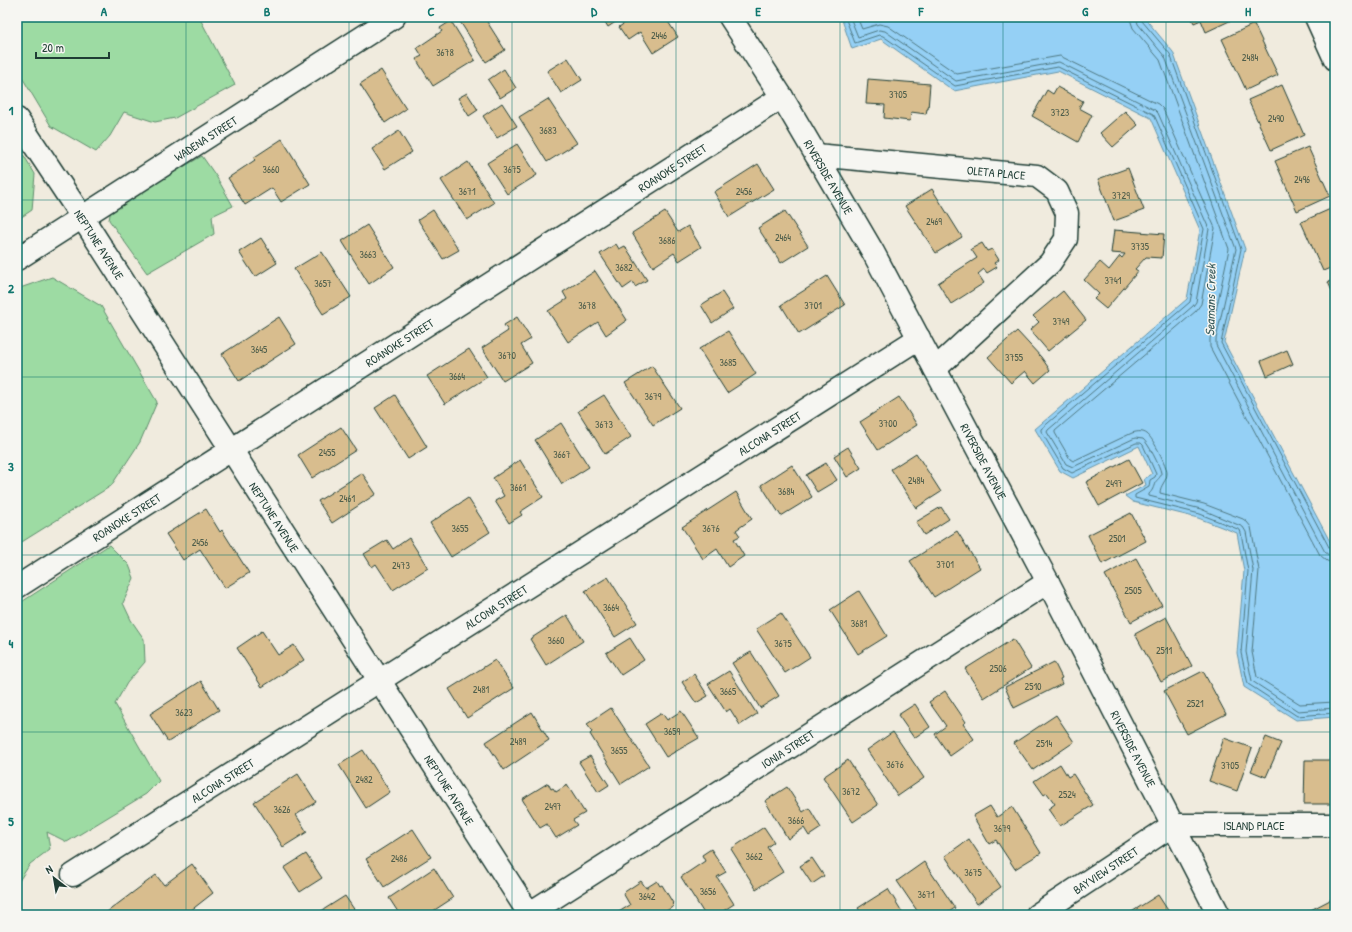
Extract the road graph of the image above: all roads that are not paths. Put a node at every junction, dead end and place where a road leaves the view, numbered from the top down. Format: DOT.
graph roads {
  1 [pos="394,17"];
  2 [pos="730,17"];
  3 [pos="1316,17"];
  4 [pos="1335,59"];
  5 [pos="782,97"];
  6 [pos="17,119"];
  7 [pos="816,155"];
  8 [pos="82,218"];
  9 [pos="17,259"];
  10 [pos="919,338"];
  11 [pos="935,369"];
  12 [pos="231,450"];
  13 [pos="1048,582"];
  14 [pos="17,587"];
  15 [pos="380,682"];
  16 [pos="1173,825"];
  17 [pos="1335,825"];
  18 [pos="73,875"];
  19 [pos="528,915"];
  20 [pos="1037,915"];
  21 [pos="1219,915"];
  1 -- 8 [label="street, WADENA STREET"];
  2 -- 5 [label="street, RIVERSIDE AVENUE"];
  3 -- 4 [label="street"];
  5 -- 7 [label="street, RIVERSIDE AVENUE"];
  5 -- 12 [label="street, ROANOKE STREET"];
  6 -- 8 [label="street, NEPTUNE AVENUE"];
  7 -- 10 [label="street, RIVERSIDE AVENUE"];
  7 -- 11 [label="street, OLETA PLACE"];
  8 -- 9 [label="street, WADENA STREET"];
  8 -- 12 [label="street, NEPTUNE AVENUE"];
  10 -- 11 [label="street, RIVERSIDE AVENUE"];
  10 -- 15 [label="street, ALCONA STREET"];
  11 -- 13 [label="street, RIVERSIDE AVENUE"];
  12 -- 14 [label="street, ROANOKE STREET"];
  12 -- 15 [label="street, NEPTUNE AVENUE"];
  13 -- 16 [label="street, RIVERSIDE AVENUE"];
  13 -- 19 [label="street, IONIA STREET"];
  15 -- 18 [label="street, ALCONA STREET"];
  15 -- 19 [label="street, NEPTUNE AVENUE"];
  16 -- 17 [label="street, ISLAND PLACE"];
  16 -- 20 [label="street, BAYVIEW STREET"];
  16 -- 21 [label="street, RIVERSIDE AVENUE"];
}
